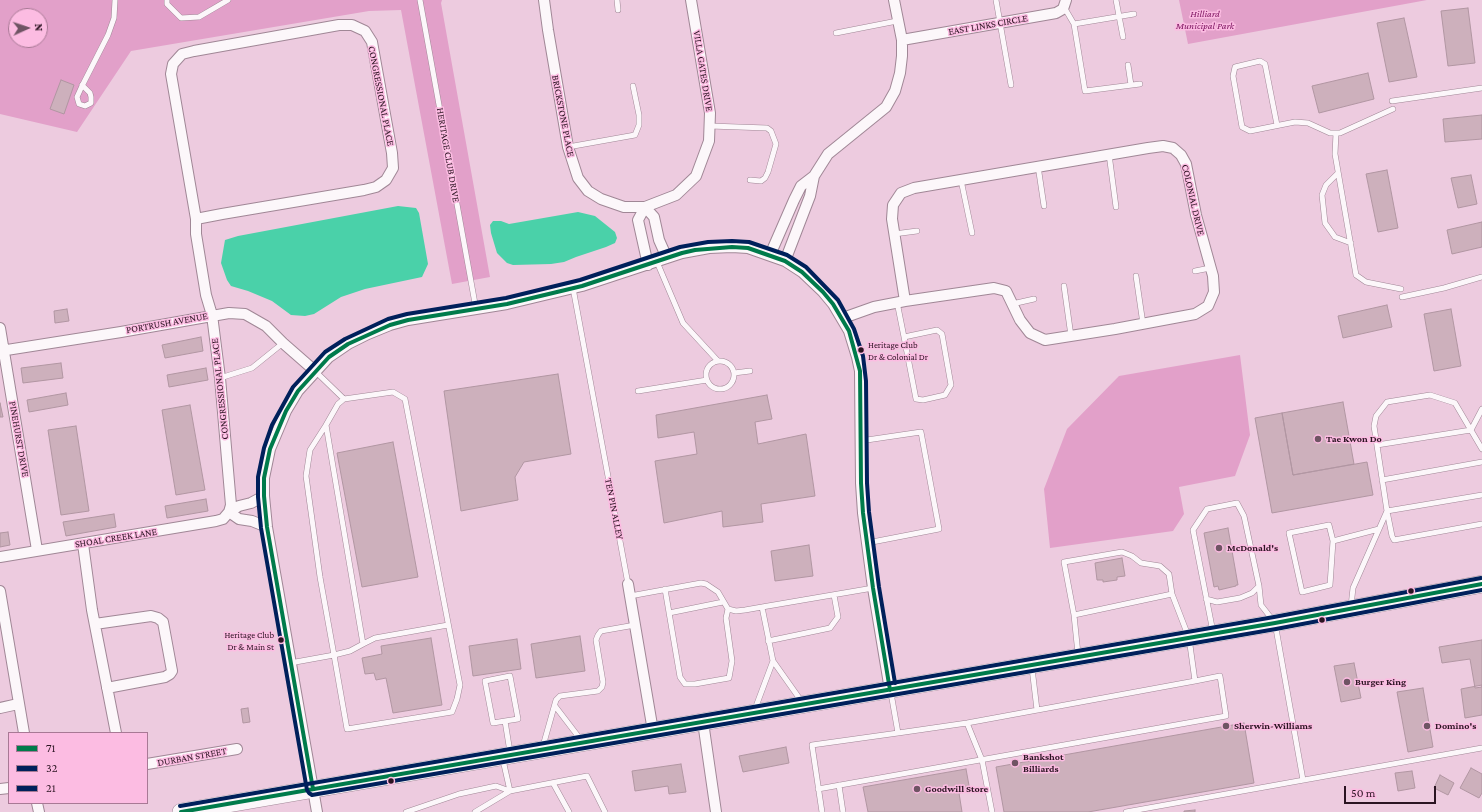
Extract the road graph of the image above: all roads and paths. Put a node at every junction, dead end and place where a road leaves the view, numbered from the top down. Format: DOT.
graph roads {
  1 [pos="115,0"];
  2 [pos="168,0"];
  3 [pos="228,0"];
  4 [pos="420,0"];
  5 [pos="544,0"];
  6 [pos="617,0"];
  7 [pos="691,0"];
  8 [pos="894,0"];
  9 [pos="996,0"];
  10 [pos="1116,0"];
  11 [pos="1065,3"];
  12 [pos="618,10"];
  13 [pos="1134,14"];
  14 [pos="1118,16"];
  15 [pos="897,21"];
  16 [pos="999,23"];
  17 [pos="1074,24"];
  18 [pos="836,33"];
  19 [pos="1123,37"];
  20 [pos="902,40"];
  21 [pos="1128,65"];
  22 [pos="1140,84"];
  23 [pos="82,85"];
  24 [pos="1011,85"];
  25 [pos="1131,85"];
  26 [pos="633,86"];
  27 [pos="1482,88"];
  28 [pos="1392,101"];
  29 [pos="1394,109"];
  30 [pos="1277,125"];
  31 [pos="710,126"];
  32 [pos="1336,133"];
  33 [pos="568,147"];
  34 [pos="1109,154"];
  35 [pos="1038,166"];
  36 [pos="1338,173"];
  37 [pos="814,176"];
  38 [pos="750,180"];
  39 [pos="961,180"];
  40 [pos="1044,206"];
  41 [pos="1116,206"];
  42 [pos="645,207"];
  43 [pos="196,219"];
  44 [pos="917,230"];
  45 [pos="972,233"];
  46 [pos="894,234"];
  47 [pos="1351,244"];
  48 [pos="770,255"];
  49 [pos="667,258"];
  50 [pos="785,261"];
  51 [pos="652,263"];
  52 [pos="1210,268"];
  53 [pos="1195,271"];
  54 [pos="1136,276"];
  55 [pos="1482,277"];
  56 [pos="1064,286"];
  57 [pos="573,288"];
  58 [pos="1401,289"];
  59 [pos="1402,297"];
  60 [pos="1034,299"];
  61 [pos="901,301"];
  62 [pos="1012,304"];
  63 [pos="476,309"];
  64 [pos="212,315"];
  65 [pos="842,318"];
  66 [pos="1143,324"];
  67 [pos="0,328"];
  68 [pos="1071,336"];
  69 [pos="904,337"];
  70 [pos="283,343"];
  71 [pos="2,350"];
  72 [pos="718,361"];
  73 [pos="315,371"];
  74 [pos="750,371"];
  75 [pos="734,373"];
  76 [pos="220,378"];
  77 [pos="707,380"];
  78 [pos="638,391"];
  79 [pos="344,399"];
  80 [pos="1482,409"];
  81 [pos="326,425"];
  82 [pos="1471,430"];
  83 [pos="860,441"];
  84 [pos="1377,445"];
  85 [pos="1482,449"];
  86 [pos="1482,462"];
  87 [pos="1382,480"];
  88 [pos="1482,495"];
  89 [pos="264,496"];
  90 [pos="1387,511"];
  91 [pos="229,512"];
  92 [pos="1482,524"];
  93 [pos="267,527"];
  94 [pos="1379,529"];
  95 [pos="1333,540"];
  96 [pos="867,543"];
  97 [pos="83,544"];
  98 [pos="37,550"];
  99 [pos="0,557"];
  100 [pos="628,584"];
  101 [pos="1482,584"];
  102 [pos="1259,586"];
  103 [pos="873,588"];
  104 [pos="665,589"];
  105 [pos="0,591"];
  106 [pos="834,594"];
  107 [pos="1172,594"];
  108 [pos="630,596"];
  109 [pos="1206,599"];
  110 [pos="723,602"];
  111 [pos="762,607"];
  112 [pos="728,609"];
  113 [pos="1350,609"];
  114 [pos="669,613"];
  115 [pos="1074,615"];
  116 [pos="1275,623"];
  117 [pos="95,624"];
  118 [pos="448,625"];
  119 [pos="634,625"];
  120 [pos="1213,634"];
  121 [pos="1188,638"];
  122 [pos="4,640"];
  123 [pos="768,641"];
  124 [pos="363,644"];
  125 [pos="334,655"];
  126 [pos="1079,657"];
  127 [pos="773,661"];
  128 [pos="290,663"];
  129 [pos="1032,665"];
  130 [pos="1195,681"];
  131 [pos="107,688"];
  132 [pos="890,690"];
  133 [pos="18,704"];
  134 [pos="804,705"];
  135 [pos="555,706"];
  136 [pos="0,708"];
  137 [pos="1037,710"];
  138 [pos="754,714"];
  139 [pos="505,721"];
  140 [pos="703,722"];
  141 [pos="967,723"];
  142 [pos="654,731"];
  143 [pos="24,732"];
  144 [pos="116,732"];
  145 [pos="898,732"];
  146 [pos="583,743"];
  147 [pos="1482,748"];
  148 [pos="237,749"];
  149 [pos="542,750"];
  150 [pos="506,756"];
  151 [pos="982,760"];
  152 [pos="148,764"];
  153 [pos="1303,780"];
  154 [pos="553,782"];
  155 [pos="839,785"];
  156 [pos="313,789"];
  157 [pos="818,789"];
  158 [pos="510,791"];
  159 [pos="181,812"];
  160 [pos="316,812"];
  161 [pos="406,812"];
  162 [pos="475,812"];
  163 [pos="569,812"];
  164 [pos="605,812"];
  165 [pos="716,812"];
  166 [pos="822,812"];
  167 [pos="843,812"];
  168 [pos="992,812"];
  169 [pos="1126,812"];
  1 -- 23 [label="lane"];
  2 -- 3 [label="lane"];
  4 -- 63 [label="lane, HERITAGE CLUB DRIVE"];
  5 -- 33 [label="street, BRICKSTONE PLACE"];
  6 -- 12 [label="lane"];
  7 -- 31 [label="street, VILLA GATES DRIVE"];
  8 -- 15 [label="street"];
  9 -- 16 [label="lane"];
  10 -- 14 [label="lane"];
  11 -- 16 [label="street, EAST LINKS CIRCLE"];
  11 -- 17 [label="lane"];
  13 -- 14 [label="lane"];
  14 -- 17 [label="lane"];
  14 -- 19 [label="lane"];
  15 -- 18 [label="lane"];
  15 -- 20 [label="street"];
  16 -- 20 [label="street, EAST LINKS CIRCLE"];
  16 -- 24 [label="lane"];
  17 -- 25 [label="lane"];
  20 -- 37 [label="street"];
  21 -- 25 [label="lane"];
  22 -- 25 [label="lane"];
  26 -- 33 [label="lane"];
  27 -- 28 [label="lane"];
  29 -- 32 [label="lane"];
  30 -- 30 [label="lane"];
  30 -- 32 [label="lane"];
  31 -- 38 [label="lane"];
  31 -- 42 [label="street, VILLA GATES DRIVE"];
  32 -- 36 [label="lane"];
  33 -- 42 [label="street, BRICKSTONE PLACE"];
  34 -- 35 [label="street, COLONIAL DRIVE"];
  34 -- 41 [label="lane"];
  34 -- 52 [label="street, COLONIAL DRIVE"];
  35 -- 39 [label="street, COLONIAL DRIVE"];
  35 -- 40 [label="lane"];
  36 -- 47 [label="lane"];
  36 -- 47 [label="lane"];
  37 -- 48 [label="street"];
  37 -- 50 [label="street"];
  39 -- 45 [label="lane"];
  39 -- 46 [label="street, COLONIAL DRIVE"];
  42 -- 49 [label="street"];
  42 -- 51 [label="street"];
  43 -- 43 [label="street, CONGRESSIONAL PLACE"];
  43 -- 64 [label="street, CONGRESSIONAL PLACE"];
  44 -- 46 [label="lane"];
  46 -- 61 [label="street, COLONIAL DRIVE"];
  47 -- 58 [label="lane"];
  48 -- 49 [label="street"];
  48 -- 50 [label="street"];
  49 -- 51 [label="street"];
  50 -- 65 [label="street"];
  51 -- 57 [label="street"];
  51 -- 72 [label="lane"];
  52 -- 53 [label="lane"];
  52 -- 66 [label="street, COLONIAL DRIVE"];
  54 -- 66 [label="lane"];
  55 -- 59 [label="lane"];
  56 -- 68 [label="lane"];
  57 -- 63 [label="street"];
  57 -- 100 [label="lane, TEN PIN ALLEY"];
  60 -- 62 [label="lane"];
  61 -- 62 [label="street, COLONIAL DRIVE"];
  61 -- 65 [label="street, COLONIAL DRIVE"];
  61 -- 69 [label="lane"];
  62 -- 68 [label="street, COLONIAL DRIVE"];
  63 -- 73 [label="street"];
  64 -- 70 [label="street, PORTRUSH AVENUE"];
  64 -- 71 [label="street, PORTRUSH AVENUE"];
  64 -- 76 [label="street, CONGRESSIONAL PLACE"];
  65 -- 83 [label="street"];
  66 -- 68 [label="street, COLONIAL DRIVE"];
  67 -- 71 [label="street, PINEHURST DRIVE"];
  69 -- 69 [label="lane"];
  70 -- 73 [label="street, PORTRUSH AVENUE"];
  70 -- 76 [label="lane"];
  71 -- 98 [label="street, PINEHURST DRIVE"];
  72 -- 75 [label="lane"];
  72 -- 77 [label="lane"];
  73 -- 79 [label="lane"];
  73 -- 89 [label="street"];
  74 -- 75 [label="lane"];
  75 -- 77 [label="lane"];
  76 -- 91 [label="street, CONGRESSIONAL PLACE"];
  77 -- 78 [label="lane"];
  79 -- 81 [label="lane"];
  79 -- 118 [label="lane"];
  80 -- 82 [label="lane"];
  81 -- 124 [label="lane"];
  81 -- 125 [label="lane"];
  82 -- 84 [label="lane"];
  82 -- 84 [label="lane"];
  82 -- 85 [label="lane"];
  83 -- 96 [label="street"];
  83 -- 96 [label="lane"];
  84 -- 87 [label="lane"];
  86 -- 87 [label="lane"];
  87 -- 90 [label="lane"];
  88 -- 90 [label="lane"];
  89 -- 91 [label="street, SHOAL CREEK LANE"];
  89 -- 93 [label="street"];
  90 -- 92 [label="lane"];
  90 -- 94 [label="lane"];
  91 -- 93 [label="street"];
  91 -- 97 [label="street, SHOAL CREEK LANE"];
  93 -- 128 [label="street"];
  94 -- 95 [label="lane"];
  94 -- 113 [label="lane"];
  95 -- 95 [label="lane"];
  96 -- 103 [label="street"];
  97 -- 98 [label="street, SHOAL CREEK LANE"];
  97 -- 117 [label="street"];
  98 -- 99 [label="street, SHOAL CREEK LANE"];
  100 -- 108 [label="street, TEN PIN ALLEY"];
  101 -- 113 [label="main road"];
  102 -- 109 [label="lane"];
  102 -- 109 [label="lane"];
  102 -- 116 [label="lane"];
  103 -- 106 [label="lane"];
  103 -- 132 [label="street"];
  104 -- 108 [label="lane"];
  104 -- 110 [label="lane"];
  104 -- 114 [label="lane"];
  105 -- 122 [label="street"];
  106 -- 111 [label="lane"];
  106 -- 123 [label="lane"];
  107 -- 115 [label="lane"];
  107 -- 115 [label="lane"];
  107 -- 121 [label="lane"];
  108 -- 119 [label="street, TEN PIN ALLEY"];
  109 -- 120 [label="lane"];
  110 -- 112 [label="lane"];
  110 -- 114 [label="lane"];
  111 -- 112 [label="lane"];
  111 -- 123 [label="lane"];
  112 -- 114 [label="lane"];
  113 -- 116 [label="main road"];
  115 -- 126 [label="lane"];
  116 -- 120 [label="main road"];
  116 -- 153 [label="lane"];
  117 -- 131 [label="street"];
  117 -- 131 [label="street"];
  118 -- 124 [label="lane"];
  118 -- 125 [label="lane"];
  119 -- 135 [label="lane"];
  119 -- 142 [label="street, TEN PIN ALLEY"];
  120 -- 121 [label="main road"];
  121 -- 126 [label="main road"];
  121 -- 130 [label="lane"];
  122 -- 133 [label="street"];
  123 -- 127 [label="lane"];
  124 -- 125 [label="lane"];
  125 -- 128 [label="lane"];
  126 -- 129 [label="main road"];
  127 -- 134 [label="lane"];
  127 -- 138 [label="lane"];
  128 -- 156 [label="street"];
  129 -- 132 [label="main road"];
  129 -- 137 [label="lane"];
  130 -- 137 [label="lane"];
  130 -- 151 [label="lane"];
  131 -- 144 [label="street"];
  132 -- 134 [label="main road"];
  132 -- 145 [label="lane"];
  133 -- 136 [label="street"];
  133 -- 143 [label="street"];
  134 -- 138 [label="main road"];
  135 -- 146 [label="lane"];
  135 -- 149 [label="lane"];
  137 -- 141 [label="lane"];
  138 -- 140 [label="main road"];
  139 -- 139 [label="lane"];
  139 -- 150 [label="lane"];
  140 -- 142 [label="main road"];
  140 -- 165 [label="street"];
  141 -- 145 [label="lane"];
  141 -- 151 [label="lane"];
  142 -- 146 [label="main road"];
  145 -- 157 [label="lane"];
  146 -- 149 [label="main road"];
  147 -- 153 [label="lane"];
  148 -- 152 [label="street, DURBAN STREET"];
  149 -- 150 [label="main road"];
  150 -- 156 [label="main road"];
  150 -- 158 [label="lane"];
  151 -- 155 [label="lane"];
  151 -- 168 [label="lane"];
  153 -- 169 [label="lane"];
  154 -- 158 [label="lane"];
  154 -- 163 [label="lane"];
  154 -- 164 [label="lane"];
  155 -- 157 [label="lane"];
  155 -- 167 [label="lane"];
  156 -- 159 [label="main road"];
  156 -- 160 [label="street"];
  157 -- 166 [label="lane"];
  158 -- 161 [label="lane"];
  158 -- 162 [label="lane"];
}
